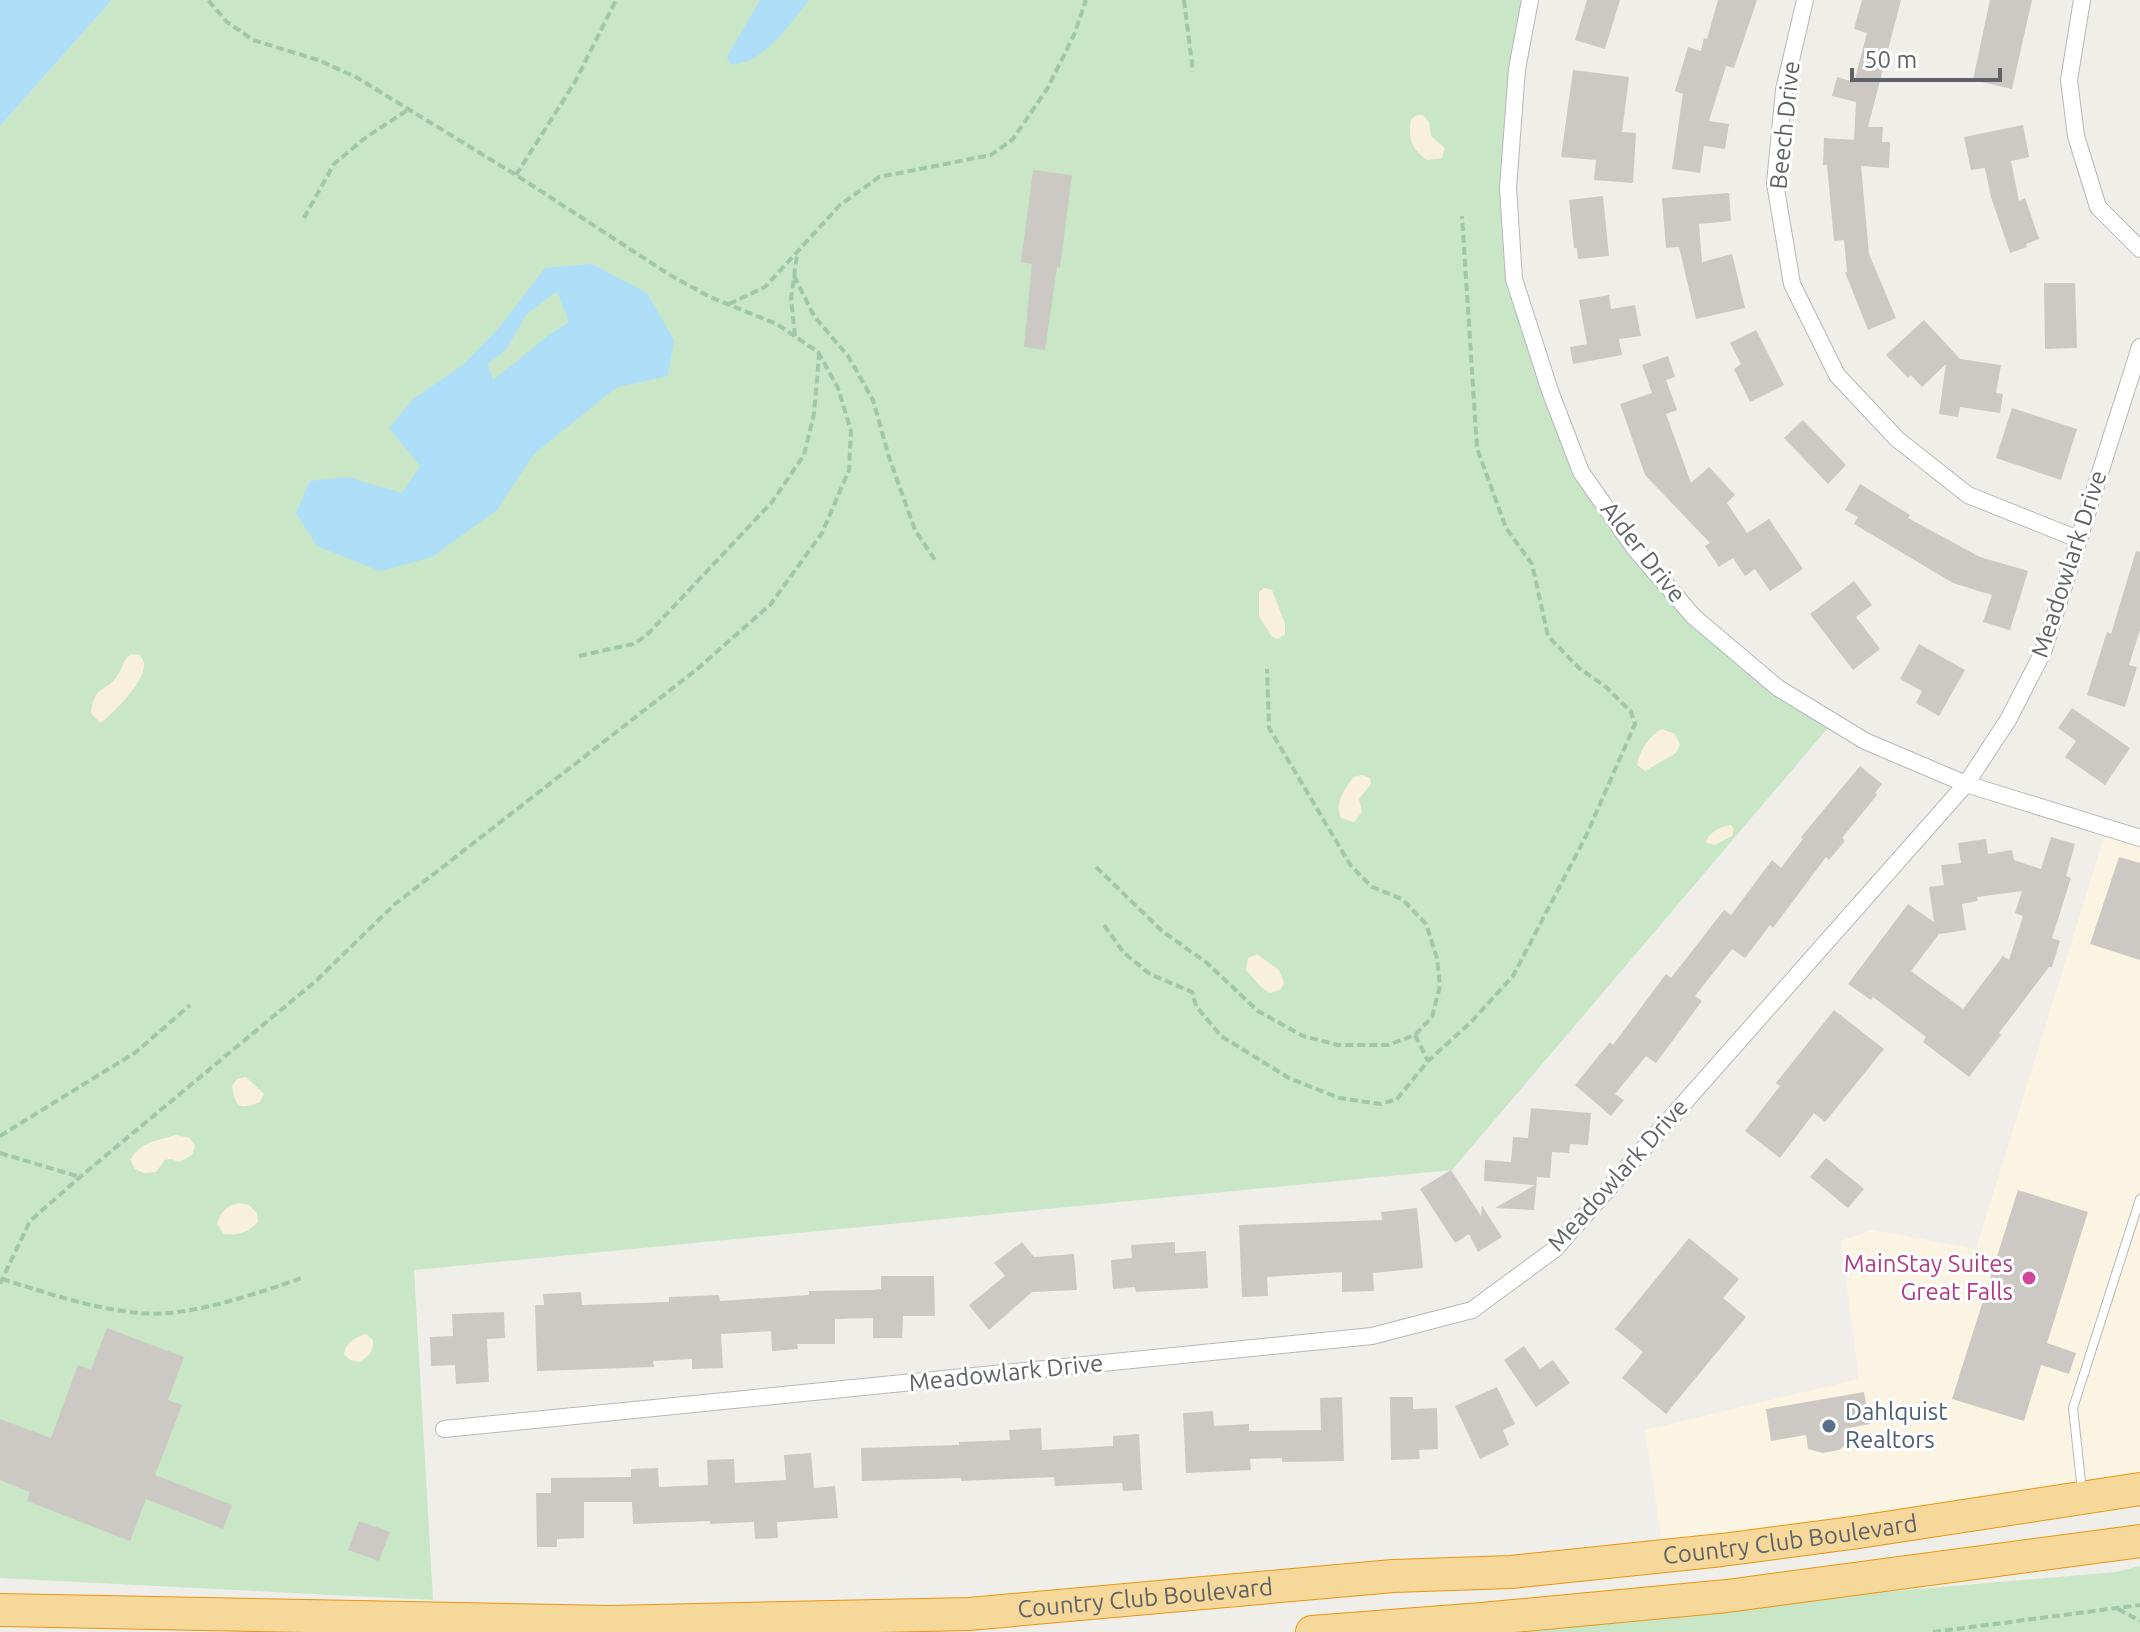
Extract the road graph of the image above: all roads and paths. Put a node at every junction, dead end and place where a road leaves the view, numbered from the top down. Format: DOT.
graph roads {
  1 [pos="208,0"];
  2 [pos="616,0"];
  3 [pos="1086,0"];
  4 [pos="1184,0"];
  5 [pos="1530,0"];
  6 [pos="1805,0"];
  7 [pos="2082,0"];
  8 [pos="1193,72"];
  9 [pos="409,109"];
  10 [pos="516,175"];
  11 [pos="1462,216"];
  12 [pos="304,218"];
  13 [pos="2140,249"];
  14 [pos="797,252"];
  15 [pos="794,276"];
  16 [pos="729,304"];
  17 [pos="795,336"];
  18 [pos="2140,347"];
  19 [pos="819,353"];
  20 [pos="2078,539"];
  21 [pos="935,560"];
  22 [pos="579,656"];
  23 [pos="1267,669"];
  24 [pos="1966,784"];
  25 [pos="2140,838"];
  26 [pos="1096,867"];
  27 [pos="1104,925"];
  28 [pos="190,1005"];
  29 [pos="1415,1035"];
  30 [pos="1428,1061"];
  31 [pos="0,1136"];
  32 [pos="0,1153"];
  33 [pos="80,1177"];
  34 [pos="2140,1199"];
  35 [pos="302,1278"];
  36 [pos="1,1282"];
  37 [pos="444,1429"];
  38 [pos="2140,1489"];
  39 [pos="2083,1497"];
  40 [pos="2140,1541"];
  41 [pos="2140,1605"];
  42 [pos="2116,1608"];
  43 [pos="0,1610"];
  44 [pos="2140,1621"];
  45 [pos="1312,1632"];
  46 [pos="1933,1632"];
  1 -- 9 [label="path"];
  2 -- 10 [label="path"];
  3 -- 14 [label="path"];
  4 -- 8 [label="path"];
  5 -- 24 [label="street, Alder Drive"];
  6 -- 20 [label="street, Beech Drive"];
  7 -- 13 [label="street"];
  9 -- 10 [label="path"];
  9 -- 12 [label="path"];
  10 -- 16 [label="path"];
  11 -- 30 [label="path"];
  14 -- 15 [label="path"];
  14 -- 16 [label="path"];
  15 -- 17 [label="path"];
  15 -- 21 [label="path"];
  16 -- 17 [label="path"];
  17 -- 19 [label="path"];
  18 -- 20 [label="street, Meadowlark Drive"];
  19 -- 22 [label="path"];
  19 -- 33 [label="path"];
  20 -- 24 [label="street, Meadowlark Drive"];
  23 -- 29 [label="path"];
  24 -- 25 [label="street, Alder Drive"];
  24 -- 37 [label="street, Meadowlark Drive"];
  26 -- 29 [label="path"];
  27 -- 30 [label="path"];
  28 -- 31 [label="path"];
  29 -- 30 [label="path"];
  32 -- 33 [label="path"];
  33 -- 36 [label="path"];
  34 -- 39 [label="lane"];
  35 -- 36 [label="path"];
  38 -- 39 [label="highway, Country Club Boulevard"];
  39 -- 43 [label="highway, Country Club Boulevard"];
  40 -- 45 [label="highway, Country Club Boulevard"];
  41 -- 42 [label="path"];
  42 -- 44 [label="path"];
  42 -- 46 [label="path"];
}
